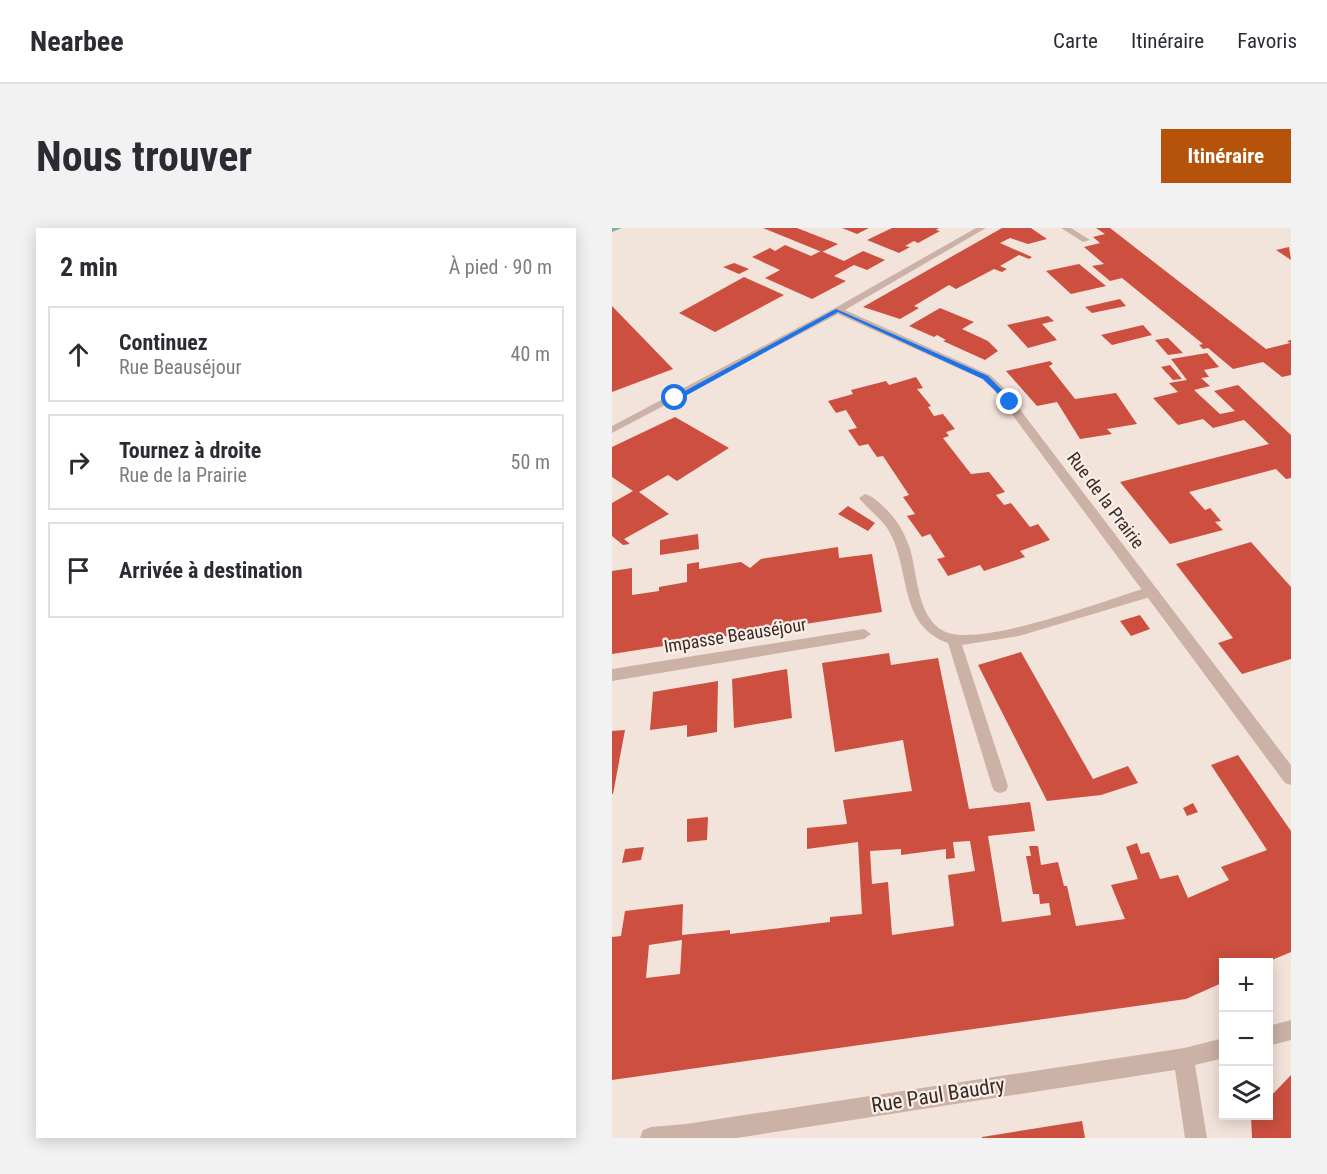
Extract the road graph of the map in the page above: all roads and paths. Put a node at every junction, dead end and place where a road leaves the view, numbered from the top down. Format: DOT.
graph roads {
  1 [pos="982,228"];
  2 [pos="1065,228"];
  3 [pos="1086,240"];
  4 [pos="838,310"];
  5 [pos="612,430"];
  6 [pos="865,498"];
  7 [pos="1152,591"];
  8 [pos="864,634"];
  9 [pos="954,640"];
  10 [pos="612,675"];
  11 [pos="1291,778"];
  12 [pos="1000,786"];
  13 [pos="1291,1030"];
  14 [pos="1273,1035"];
  15 [pos="1219,1049"];
  16 [pos="1184,1058"];
  17 [pos="651,1138"];
  18 [pos="1196,1138"];
  1 -- 4 [label="street"];
  2 -- 3 [label="street"];
  4 -- 5 [label="street"];
  4 -- 7 [label="street, Rue de la Prairie"];
  6 -- 9 [label="street"];
  7 -- 9 [label="street"];
  7 -- 11 [label="street, Rue de la Prairie"];
  8 -- 10 [label="street, Impasse Beauséjour"];
  9 -- 12 [label="street"];
  13 -- 14 [label="street"];
  15 -- 16 [label="street, Rue Paul Baudry"];
  16 -- 17 [label="street, Rue Paul Baudry"];
  16 -- 18 [label="street"];
}
